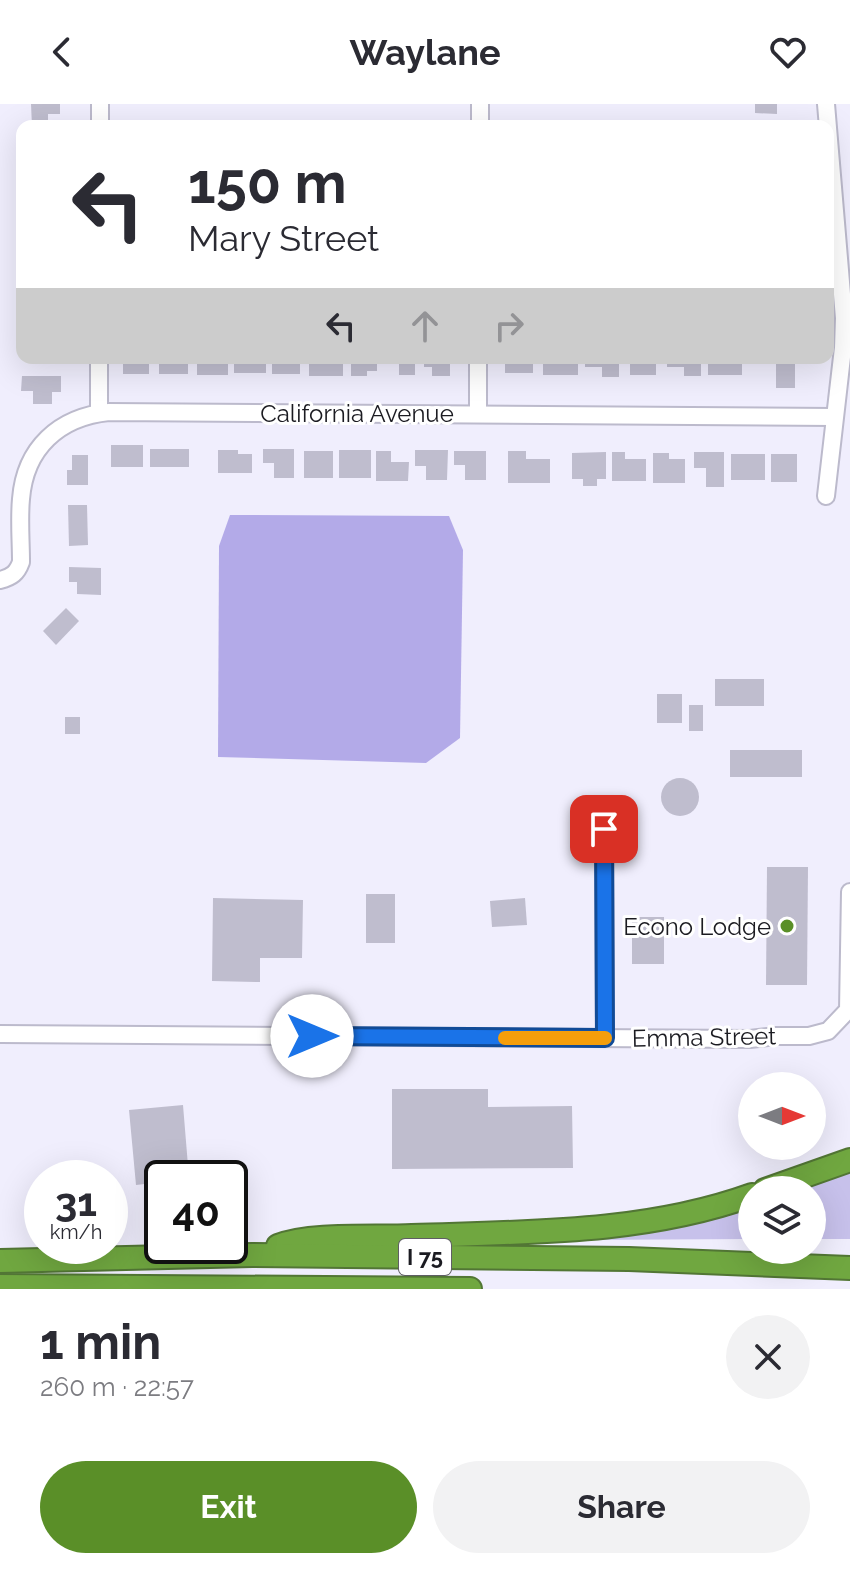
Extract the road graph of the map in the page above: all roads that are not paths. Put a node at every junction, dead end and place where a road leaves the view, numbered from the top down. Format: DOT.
graph roads {
  1 [pos="834,244"];
  2 [pos="99,364"];
  3 [pos="478,364"];
  4 [pos="99,413"];
  5 [pos="478,414"];
  6 [pos="834,417"];
  7 [pos="826,496"];
  8 [pos="0,580"];
  9 [pos="604,829"];
  10 [pos="850,892"];
  11 [pos="849,980"];
  12 [pos="0,1034"];
  13 [pos="605,1038"];
  14 [pos="850,1160"];
  15 [pos="805,1176"];
  16 [pos="738,1200"];
  17 [pos="252,1255"];
  18 [pos="0,1261"];
  19 [pos="850,1268"];
  20 [pos="0,1286"];
  21 [pos="88,1288"];
  22 [pos="470,1289"];
  1 -- 6 [label="street"];
  2 -- 4 [label="street"];
  3 -- 5 [label="street"];
  4 -- 5 [label="street, California Avenue"];
  4 -- 8 [label="street, California Avenue"];
  5 -- 6 [label="street, California Avenue"];
  6 -- 7 [label="street"];
  9 -- 13 [label="street"];
  10 -- 11 [label="street, Emma Street"];
  11 -- 13 [label="street, Emma Street"];
  12 -- 13 [label="street, Emma Street"];
  14 -- 15 [label="highway"];
  16 -- 17 [label="highway"];
  17 -- 18 [label="highway, I 75"];
  17 -- 19 [label="highway, I 75"];
  20 -- 21 [label="highway, I 75"];
  21 -- 22 [label="highway, I 75"];
}
